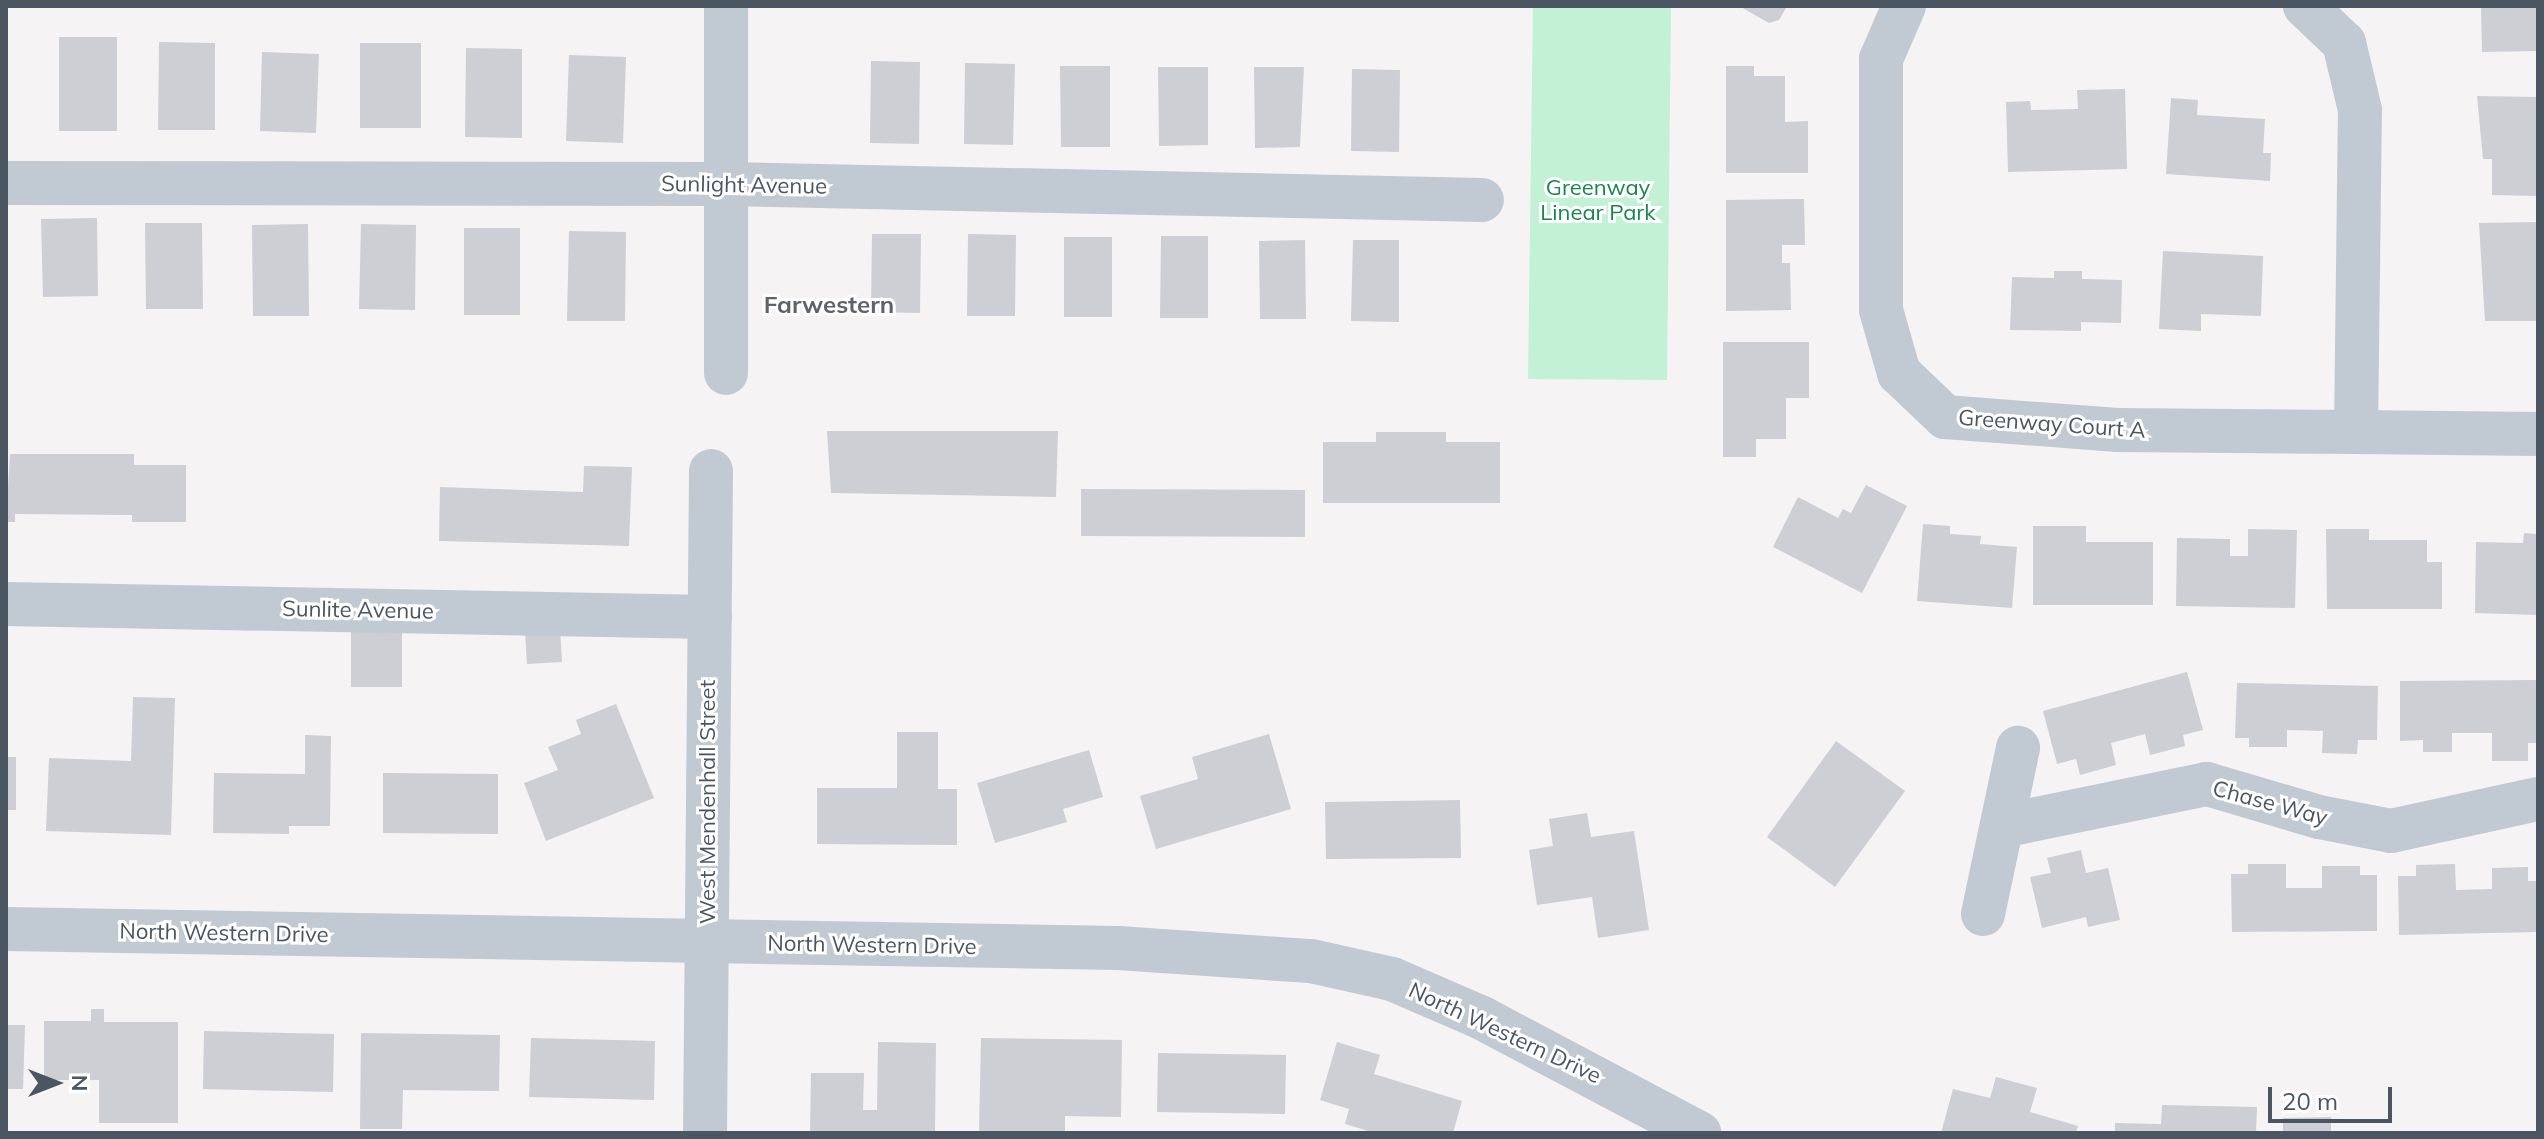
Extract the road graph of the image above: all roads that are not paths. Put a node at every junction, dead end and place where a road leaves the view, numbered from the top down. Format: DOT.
graph roads {
  1 [pos="726,6"];
  2 [pos="1904,6"];
  3 [pos="2305,6"];
  4 [pos="6,183"];
  5 [pos="726,184"];
  6 [pos="1482,200"];
  7 [pos="726,373"];
  8 [pos="2356,432"];
  9 [pos="2538,434"];
  10 [pos="711,471"];
  11 [pos="6,604"];
  12 [pos="710,617"];
  13 [pos="2018,748"];
  14 [pos="2538,799"];
  15 [pos="2002,826"];
  16 [pos="1983,914"];
  17 [pos="6,929"];
  18 [pos="707,941"];
  19 [pos="705,1133"];
  20 [pos="1699,1133"];
  1 -- 5 [label="street"];
  2 -- 8 [label="street, Greenway Court A"];
  3 -- 8 [label="street"];
  4 -- 5 [label="street, Sunlight Avenue"];
  5 -- 6 [label="street, Sunlight Avenue"];
  5 -- 7 [label="street"];
  8 -- 9 [label="street, Greenway Court A"];
  10 -- 12 [label="street, West Mendenhall Street"];
  11 -- 12 [label="street, Sunlite Avenue"];
  12 -- 18 [label="street, West Mendenhall Street"];
  13 -- 15 [label="street"];
  14 -- 15 [label="street, Chase Way"];
  15 -- 16 [label="street"];
  17 -- 18 [label="street, North Western Drive"];
  18 -- 19 [label="street, West Mendenhall Street"];
  18 -- 20 [label="street, North Western Drive"];
}
